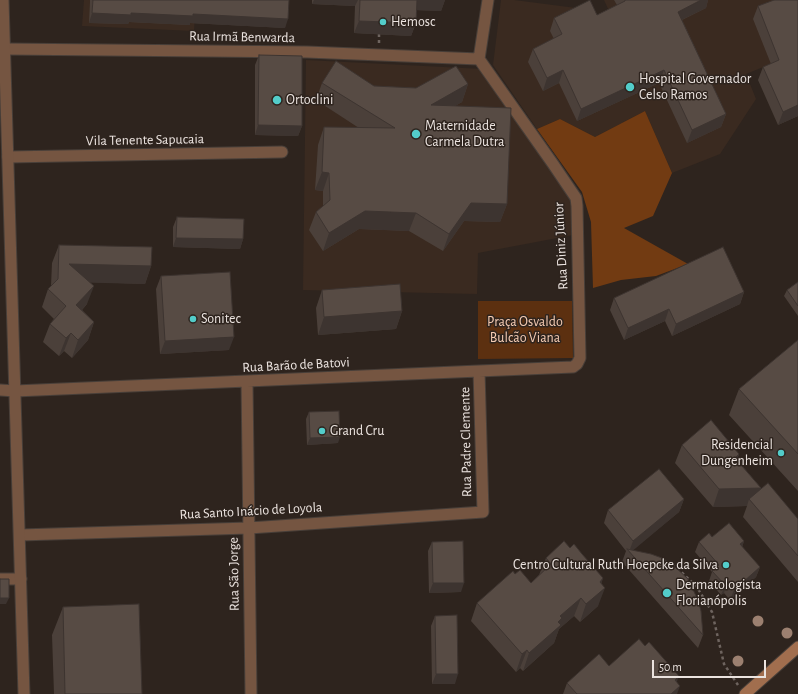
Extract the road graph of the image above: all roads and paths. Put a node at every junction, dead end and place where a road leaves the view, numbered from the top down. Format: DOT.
graph roads {
  1 [pos="3,0"];
  2 [pos="488,0"];
  3 [pos="5,49"];
  4 [pos="479,59"];
  5 [pos="282,152"];
  6 [pos="8,157"];
  7 [pos="577,364"];
  8 [pos="479,371"];
  9 [pos="247,382"];
  10 [pos="0,390"];
  11 [pos="15,391"];
  12 [pos="483,512"];
  13 [pos="249,528"];
  14 [pos="20,535"];
  15 [pos="670,564"];
  16 [pos="0,579"];
  17 [pos="21,579"];
  18 [pos="798,647"];
  19 [pos="742,691"];
  20 [pos="24,694"];
  21 [pos="251,694"];
  1 -- 3 [label="street"];
  2 -- 4 [label="street"];
  3 -- 4 [label="street, Rua Irmã Benwarda"];
  3 -- 6 [label="street"];
  4 -- 7 [label="street, Rua Diniz Júnior"];
  5 -- 6 [label="street, Vila Tenente Sapucaia"];
  6 -- 11 [label="street"];
  7 -- 8 [label="street, Rua Barão de Batovi"];
  8 -- 9 [label="street, Rua Barão de Batovi"];
  8 -- 12 [label="street, Rua Padre Clemente"];
  9 -- 11 [label="street, Rua Barão de Batovi"];
  9 -- 13 [label="street, Rua São Jorge"];
  10 -- 11 [label="street, Rua Barão de Batovi"];
  11 -- 14 [label="street"];
  12 -- 13 [label="street, Rua Santo Inácio de Loyola"];
  13 -- 14 [label="street, Rua Santo Inácio de Loyola"];
  13 -- 21 [label="street, Rua São Jorge"];
  14 -- 17 [label="street"];
  15 -- 19 [label="path"];
  16 -- 17 [label="street"];
  17 -- 20 [label="street"];
  18 -- 19 [label="main road"];
}
